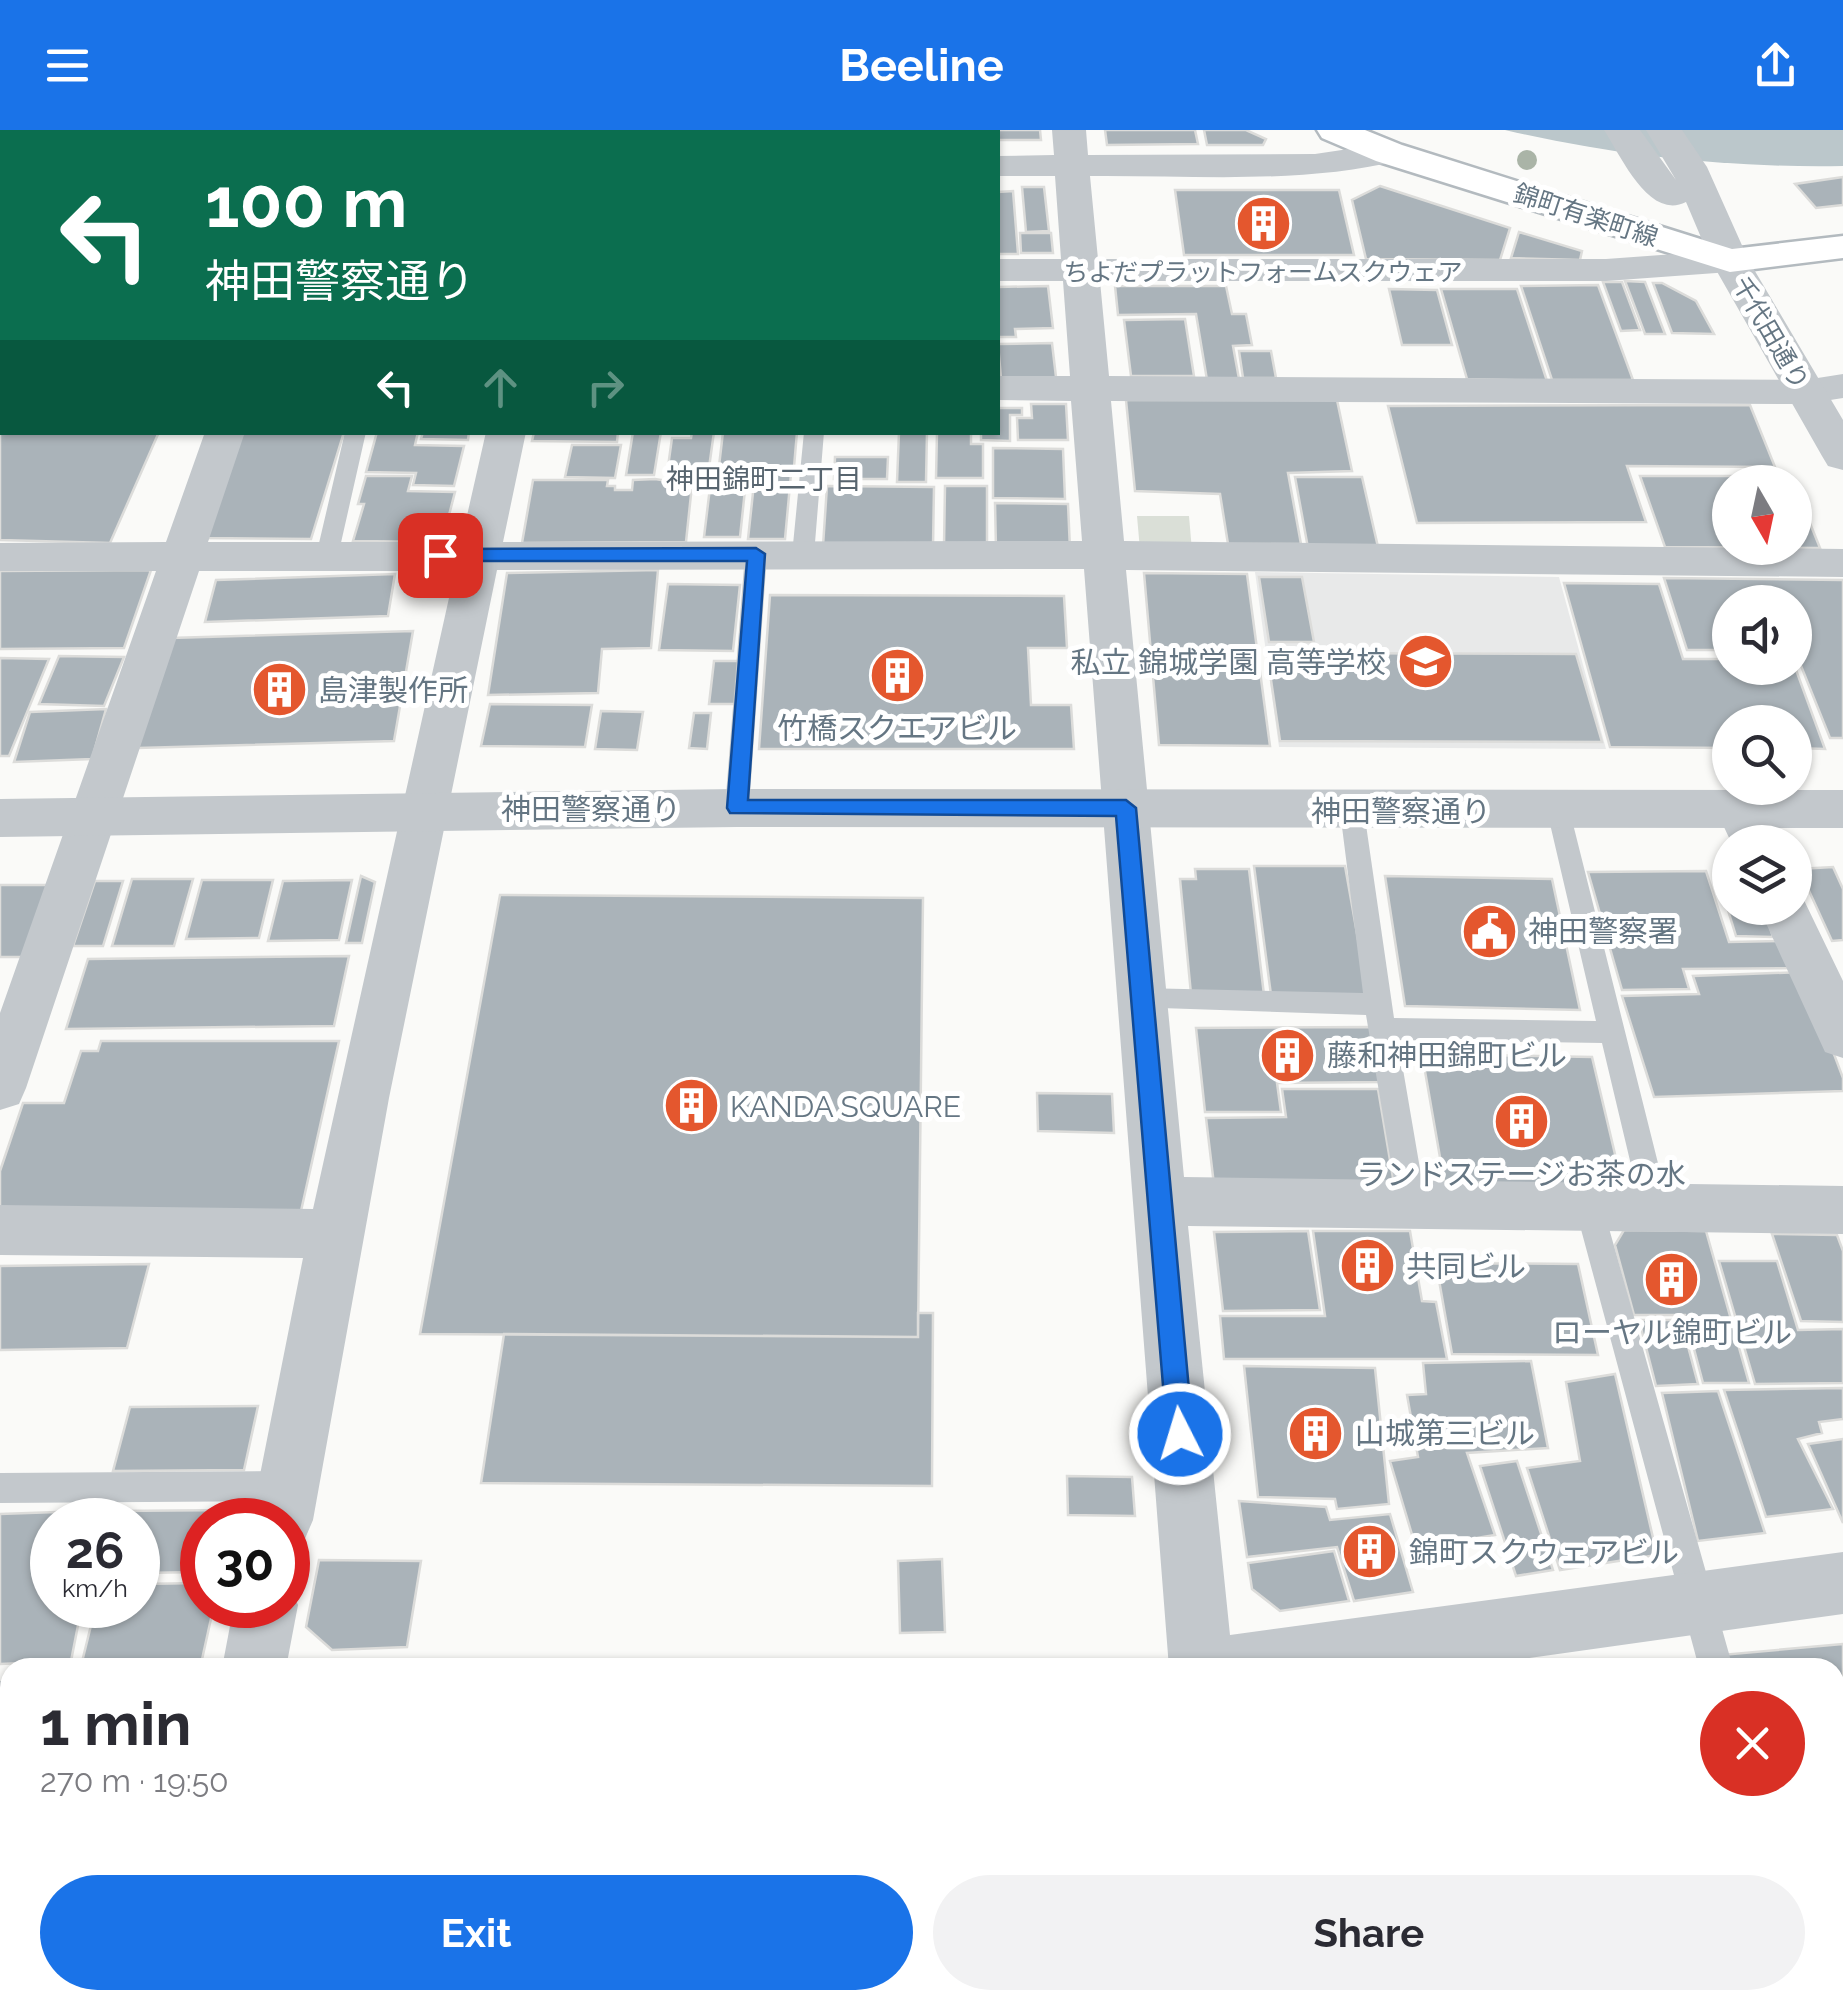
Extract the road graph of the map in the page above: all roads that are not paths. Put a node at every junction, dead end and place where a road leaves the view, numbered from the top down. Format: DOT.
graph roads {
  1 [pos="1335,130"];
  2 [pos="1622,130"];
  3 [pos="1664,130"];
  4 [pos="1072,148"];
  5 [pos="1389,153"];
  6 [pos="1000,166"];
  7 [pos="1843,247"];
  8 [pos="1730,261"];
  9 [pos="1000,270"];
  10 [pos="1082,270"];
  11 [pos="1000,388"];
  12 [pos="1092,389"];
  13 [pos="1824,389"];
  14 [pos="224,435"];
  15 [pos="355,435"];
  16 [pos="505,435"];
  17 [pos="814,435"];
  18 [pos="1843,456"];
  19 [pos="477,554"];
  20 [pos="756,554"];
  21 [pos="803,554"];
  22 [pos="1102,555"];
  23 [pos="326,556"];
  24 [pos="0,557"];
  25 [pos="180,557"];
  26 [pos="1843,563"];
  27 [pos="737,808"];
  28 [pos="1126,808"];
  29 [pos="1843,809"];
  30 [pos="423,810"];
  31 [pos="1352,811"];
  32 [pos="1559,811"];
  33 [pos="96,816"];
  34 [pos="0,818"];
  35 [pos="1724,825"];
  36 [pos="1759,825"];
  37 [pos="1792,925"];
  38 [pos="1140,1000"];
  39 [pos="14,1005"];
  40 [pos="1380,1016"];
  41 [pos="1610,1032"];
  42 [pos="1843,1037"];
  43 [pos="0,1088"];
  44 [pos="1159,1201"];
  45 [pos="1412,1204"];
  46 [pos="1589,1207"];
  47 [pos="1655,1207"];
  48 [pos="1843,1210"];
  49 [pos="0,1230"];
  50 [pos="336,1234"];
  51 [pos="0,1488"];
  52 [pos="190,1498"];
  53 [pos="286,1498"];
  54 [pos="1843,1583"];
  55 [pos="1696,1603"];
  56 [pos="262,1628"];
  57 [pos="256,1658"];
  58 [pos="1201,1658"];
  59 [pos="1295,1658"];
  60 [pos="1713,1658"];
  1 -- 5 [label="main road, 錦町有楽町線"];
  2 -- 8 [label="street"];
  3 -- 8 [label="street"];
  4 -- 5 [label="street"];
  4 -- 6 [label="street"];
  4 -- 10 [label="street"];
  5 -- 8 [label="main road, 錦町有楽町線"];
  7 -- 8 [label="main road, 錦町有楽町線"];
  8 -- 10 [label="street"];
  8 -- 13 [label="street, 千代田通り"];
  9 -- 10 [label="street"];
  10 -- 12 [label="street"];
  11 -- 12 [label="street"];
  12 -- 13 [label="street"];
  12 -- 22 [label="street"];
  13 -- 18 [label="street, 千代田通り"];
  14 -- 25 [label="street"];
  15 -- 23 [label="lane"];
  16 -- 19 [label="street"];
  17 -- 21 [label="lane"];
  19 -- 20 [label="street"];
  19 -- 23 [label="street"];
  19 -- 30 [label="street"];
  20 -- 21 [label="street"];
  20 -- 27 [label="lane"];
  21 -- 22 [label="street"];
  22 -- 26 [label="street"];
  22 -- 28 [label="street"];
  23 -- 25 [label="street"];
  24 -- 25 [label="street"];
  25 -- 33 [label="street"];
  27 -- 28 [label="street, 神田警察通り"];
  27 -- 30 [label="street, 神田警察通り"];
  28 -- 31 [label="street, 神田警察通り"];
  28 -- 38 [label="street"];
  29 -- 36 [label="street, 神田警察通り"];
  30 -- 33 [label="street, 神田警察通り"];
  30 -- 50 [label="street"];
  31 -- 32 [label="street, 神田警察通り"];
  31 -- 40 [label="lane"];
  32 -- 35 [label="street, 神田警察通り"];
  32 -- 41 [label="lane"];
  33 -- 34 [label="street, 神田警察通り"];
  33 -- 39 [label="street"];
  37 -- 42 [label="street"];
  38 -- 40 [label="lane"];
  38 -- 44 [label="street"];
  39 -- 43 [label="street"];
  40 -- 41 [label="lane"];
  40 -- 45 [label="lane"];
  41 -- 47 [label="lane"];
  44 -- 45 [label="street"];
  44 -- 58 [label="street"];
  45 -- 46 [label="street"];
  46 -- 47 [label="street"];
  46 -- 55 [label="lane"];
  47 -- 48 [label="street"];
  49 -- 50 [label="street"];
  50 -- 53 [label="street"];
  51 -- 52 [label="lane"];
  54 -- 55 [label="street"];
  55 -- 59 [label="street"];
  55 -- 60 [label="lane"];
  56 -- 57 [label="street"];
}
